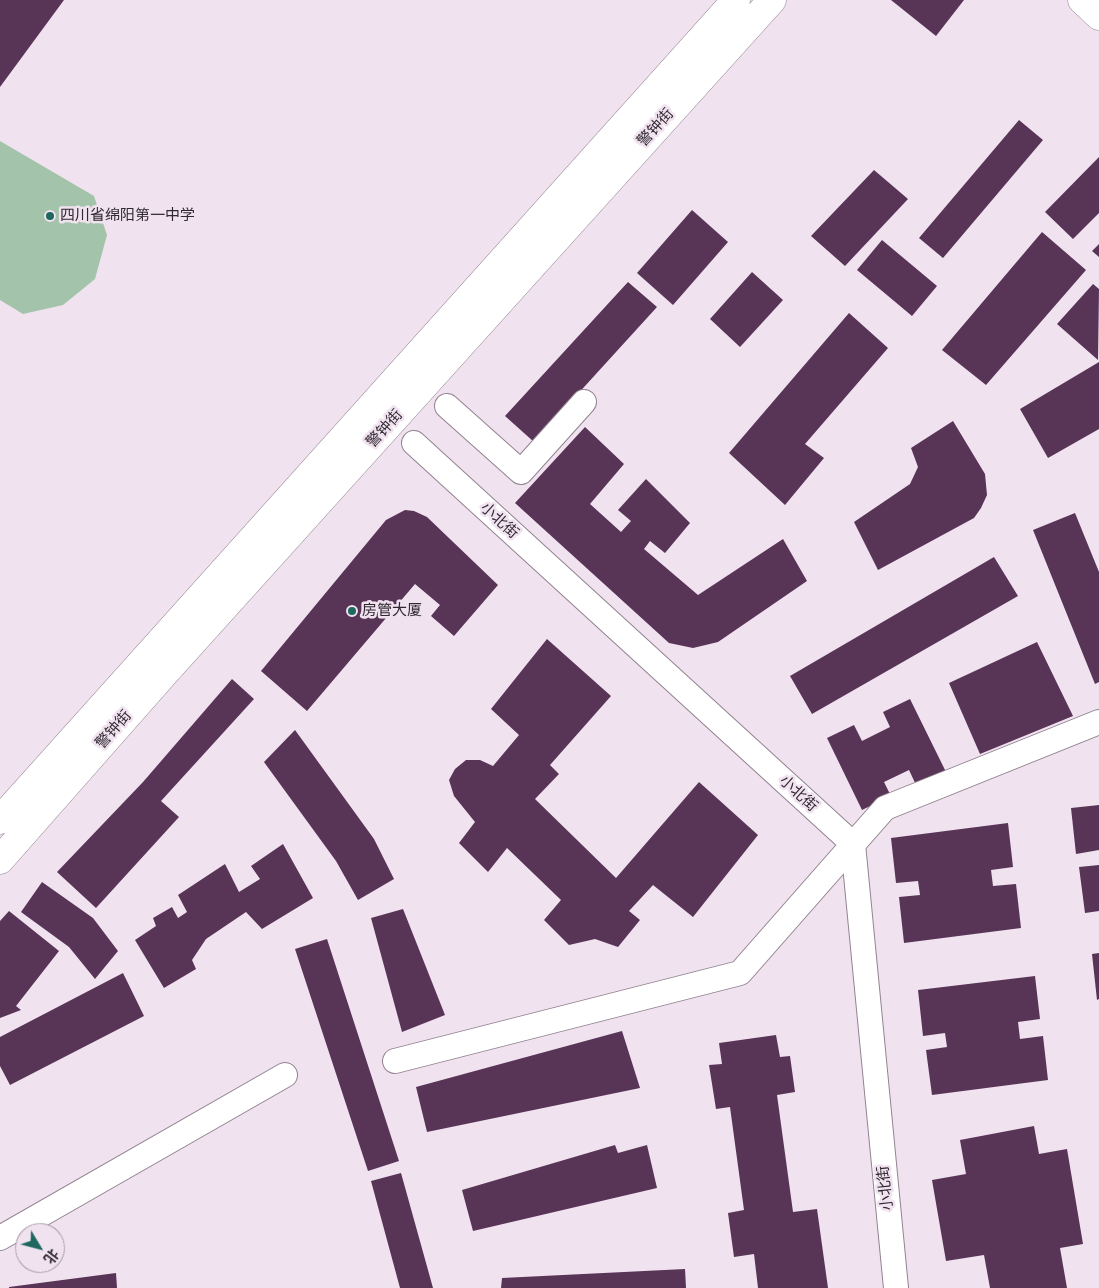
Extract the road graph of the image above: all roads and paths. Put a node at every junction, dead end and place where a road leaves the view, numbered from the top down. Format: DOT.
graph roads {
  1 [pos="736,0"];
  2 [pos="772,0"];
  3 [pos="1082,0"];
  4 [pos="1099,16"];
  5 [pos="584,402"];
  6 [pos="447,406"];
  7 [pos="414,443"];
  8 [pos="1099,722"];
  9 [pos="0,820"];
  10 [pos="853,844"];
  11 [pos="0,860"];
  12 [pos="395,1061"];
  13 [pos="285,1075"];
  14 [pos="0,1238"];
  15 [pos="896,1288"];
  1 -- 9 [label="main road, 警钟街"];
  2 -- 11 [label="main road, 警钟街"];
  3 -- 4 [label="main road"];
  5 -- 6 [label="street"];
  7 -- 10 [label="street, 小北街"];
  8 -- 10 [label="street"];
  10 -- 12 [label="street"];
  10 -- 15 [label="street, 小北街"];
  13 -- 14 [label="street"];
}
